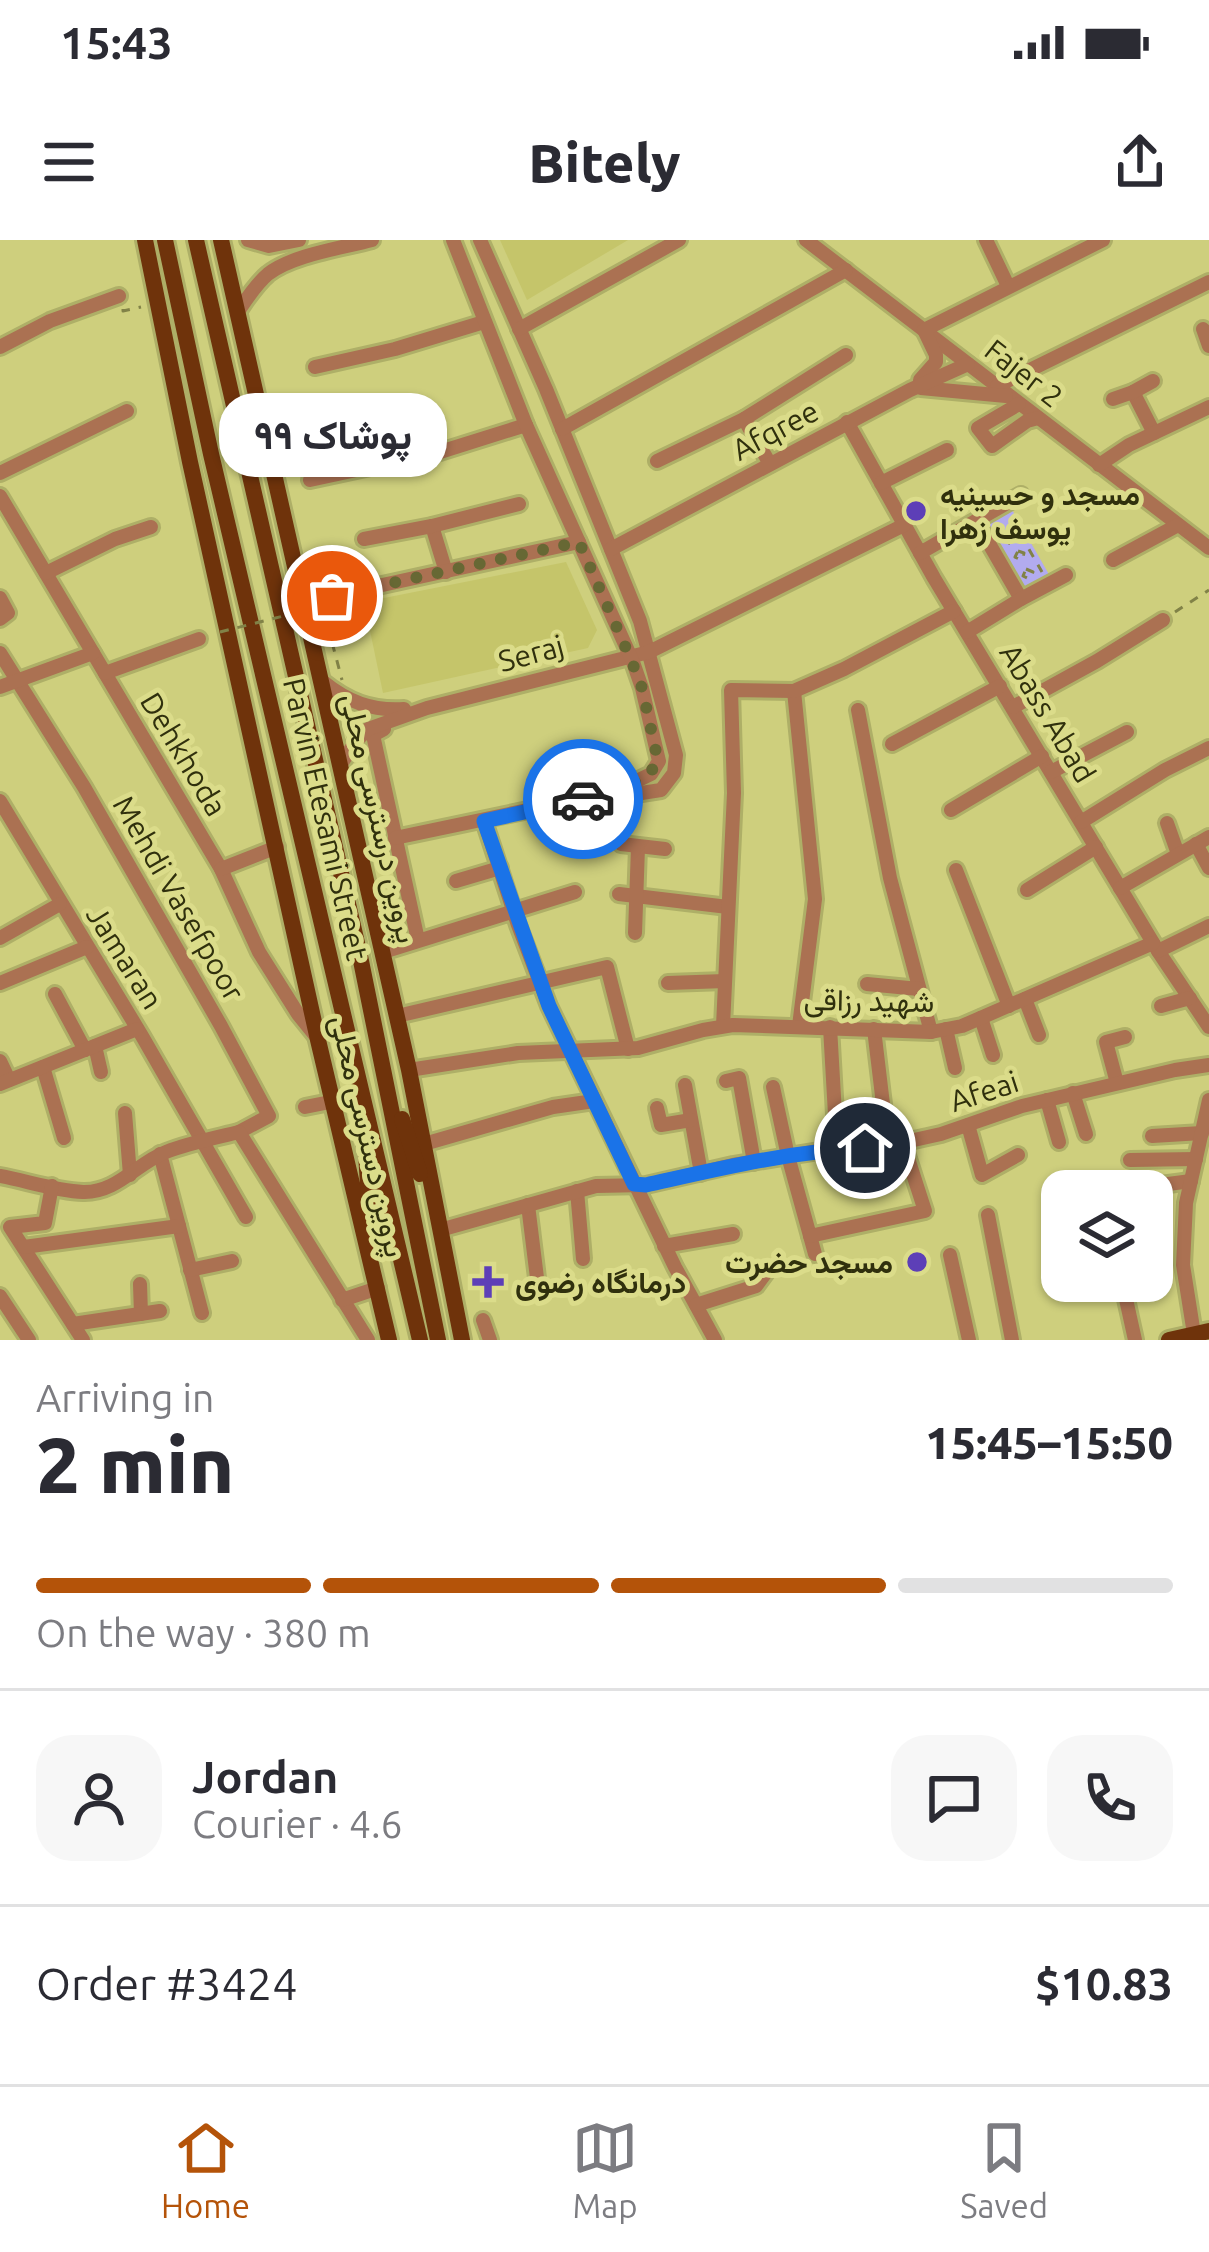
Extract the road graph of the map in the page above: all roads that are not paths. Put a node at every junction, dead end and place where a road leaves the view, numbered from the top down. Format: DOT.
graph roads {
  1 [pos="145,240"];
  2 [pos="164,240"];
  3 [pos="196,240"];
  4 [pos="221,240"];
  5 [pos="248,240"];
  6 [pos="372,240"];
  7 [pos="454,240"];
  8 [pos="480,240"];
  9 [pos="679,240"];
  10 [pos="806,240"];
  11 [pos="986,240"];
  12 [pos="1102,240"];
  13 [pos="291,242"];
  14 [pos="290,263"];
  15 [pos="846,270"];
  16 [pos="1209,282"];
  17 [pos="1008,286"];
  18 [pos="119,296"];
  19 [pos="237,313"];
  20 [pos="484,322"];
  21 [pos="1203,328"];
  22 [pos="519,329"];
  23 [pos="923,330"];
  24 [pos="1209,346"];
  25 [pos="0,347"];
  26 [pos="846,355"];
  27 [pos="968,364"];
  28 [pos="315,367"];
  29 [pos="1154,381"];
  30 [pos="910,390"];
  31 [pos="1132,392"];
  32 [pos="1008,395"];
  33 [pos="1113,399"];
  34 [pos="1209,406"];
  35 [pos="127,411"];
  36 [pos="1038,418"];
  37 [pos="744,419"];
  38 [pos="847,422"];
  39 [pos="526,425"];
  40 [pos="562,429"];
  41 [pos="1154,433"];
  42 [pos="947,450"];
  43 [pos="657,461"];
  44 [pos="770,464"];
  45 [pos="1099,465"];
  46 [pos="0,473"];
  47 [pos="310,480"];
  48 [pos="880,483"];
  49 [pos="1021,495"];
  50 [pos="0,496"];
  51 [pos="519,504"];
  52 [pos="976,521"];
  53 [pos="904,525"];
  54 [pos="1178,525"];
  55 [pos="432,526"];
  56 [pos="151,527"];
  57 [pos="364,539"];
  58 [pos="579,542"];
  59 [pos="1209,548"];
  60 [pos="611,549"];
  61 [pos="920,553"];
  62 [pos="1113,560"];
  63 [pos="446,572"];
  64 [pos="46,573"];
  65 [pos="1066,575"];
  66 [pos="0,598"];
  67 [pos="1021,598"];
  68 [pos="327,601"];
  69 [pos="954,610"];
  70 [pos="0,620"];
  71 [pos="1163,620"];
  72 [pos="967,632"];
  73 [pos="199,639"];
  74 [pos="0,652"];
  75 [pos="649,652"];
  76 [pos="93,653"];
  77 [pos="630,655"];
  78 [pos="105,673"];
  79 [pos="19,680"];
  80 [pos="322,681"];
  81 [pos="1000,686"];
  82 [pos="0,687"];
  83 [pos="794,691"];
  84 [pos="1013,707"];
  85 [pos="427,708"];
  86 [pos="858,710"];
  87 [pos="404,715"];
  88 [pos="1127,732"];
  89 [pos="892,744"];
  90 [pos="1209,748"];
  91 [pos="1042,756"];
  92 [pos="341,764"];
  93 [pos="1052,772"];
  94 [pos="614,792"];
  95 [pos="0,801"];
  96 [pos="951,810"];
  97 [pos="484,821"];
  98 [pos="1082,823"];
  99 [pos="1166,823"];
  100 [pos="395,838"];
  101 [pos="1203,841"];
  102 [pos="620,844"];
  103 [pos="278,847"];
  104 [pos="638,847"];
  105 [pos="1096,847"];
  106 [pos="665,849"];
  107 [pos="1178,854"];
  108 [pos="500,868"];
  109 [pos="1209,868"];
  110 [pos="221,869"];
  111 [pos="956,870"];
  112 [pos="456,881"];
  113 [pos="1120,888"];
  114 [pos="1027,890"];
  115 [pos="575,892"];
  116 [pos="619,895"];
  117 [pos="637,896"];
  118 [pos="60,904"];
  119 [pos="728,907"];
  120 [pos="514,910"];
  121 [pos="1209,926"];
  122 [pos="635,933"];
  123 [pos="0,938"];
  124 [pos="418,940"];
  125 [pos="86,947"];
  126 [pos="1155,947"];
  127 [pos="383,952"];
  128 [pos="269,968"];
  129 [pos="304,976"];
  130 [pos="725,981"];
  131 [pos="0,982"];
  132 [pos="668,982"];
  133 [pos="540,983"];
  134 [pos="867,984"];
  135 [pos="919,989"];
  136 [pos="55,994"];
  137 [pos="1190,998"];
  138 [pos="1024,999"];
  139 [pos="1009,1006"];
  140 [pos="1161,1006"];
  141 [pos="397,1016"];
  142 [pos="981,1018"];
  143 [pos="723,1026"];
  144 [pos="799,1026"];
  145 [pos="830,1027"];
  146 [pos="1209,1027"];
  147 [pos="137,1029"];
  148 [pos="874,1029"];
  149 [pos="939,1030"];
  150 [pos="1040,1035"];
  151 [pos="1125,1037"];
  152 [pos="377,1039"];
  153 [pos="318,1040"];
  154 [pos="90,1048"];
  155 [pos="628,1048"];
  156 [pos="570,1052"];
  157 [pos="993,1055"];
  158 [pos="0,1061"];
  159 [pos="1209,1065"];
  160 [pos="43,1066"];
  161 [pos="955,1068"];
  162 [pos="409,1070"];
  163 [pos="101,1072"];
  164 [pos="727,1081"];
  165 [pos="5,1082"];
  166 [pos="1117,1083"];
  167 [pos="685,1085"];
  168 [pos="773,1087"];
  169 [pos="362,1088"];
  170 [pos="1073,1093"];
  171 [pos="1047,1100"];
  172 [pos="1209,1100"];
  173 [pos="335,1101"];
  174 [pos="594,1101"];
  175 [pos="304,1107"];
  176 [pos="656,1108"];
  177 [pos="125,1113"];
  178 [pos="691,1120"];
  179 [pos="968,1125"];
  180 [pos="1205,1128"];
  181 [pos="239,1132"];
  182 [pos="1086,1134"];
  183 [pos="1152,1136"];
  184 [pos="64,1138"];
  185 [pos="203,1141"];
  186 [pos="1059,1142"];
  187 [pos="424,1144"];
  188 [pos="896,1144"];
  189 [pos="837,1149"];
  190 [pos="160,1154"];
  191 [pos="1018,1155"];
  192 [pos="788,1156"];
  193 [pos="1130,1160"];
  194 [pos="1196,1160"];
  195 [pos="754,1162"];
  196 [pos="701,1173"];
  197 [pos="130,1175"];
  198 [pos="0,1176"];
  199 [pos="1191,1181"];
  200 [pos="1173,1183"];
  201 [pos="634,1184"];
  202 [pos="52,1186"];
  203 [pos="578,1191"];
  204 [pos="528,1204"];
  205 [pos="988,1215"];
  206 [pos="246,1217"];
  207 [pos="179,1226"];
  208 [pos="440,1229"];
  209 [pos="734,1234"];
  210 [pos="810,1236"];
  211 [pos="664,1246"];
  212 [pos="24,1247"];
  213 [pos="444,1250"];
  214 [pos="815,1255"];
  215 [pos="950,1255"];
  216 [pos="412,1259"];
  217 [pos="583,1259"];
  218 [pos="232,1261"];
  219 [pos="190,1270"];
  220 [pos="767,1271"];
  221 [pos="376,1281"];
  222 [pos="140,1284"];
  223 [pos="538,1286"];
  224 [pos="0,1297"];
  225 [pos="341,1300"];
  226 [pos="1127,1302"];
  227 [pos="696,1305"];
  228 [pos="160,1311"];
  229 [pos="202,1313"];
  230 [pos="141,1314"];
  231 [pos="483,1320"];
  232 [pos="73,1324"];
  233 [pos="1201,1332"];
  234 [pos="29,1340"];
  235 [pos="83,1340"];
  236 [pos="368,1340"];
  237 [pos="389,1340"];
  238 [pos="420,1340"];
  239 [pos="438,1340"];
  240 [pos="462,1340"];
  241 [pos="490,1340"];
  242 [pos="715,1340"];
  243 [pos="969,1340"];
  244 [pos="1012,1340"];
  245 [pos="1135,1340"];
  246 [pos="1169,1340"];
  1 -- 103 [label="main road, پروین دسترسی محلی"];
  2 -- 169 [label="main road, Parvin Etesami Street"];
  3 -- 152 [label="main road, Parvin Etesami Street"];
  4 -- 19 [label="main road, پروین درسترسی محلی"];
  5 -- 13 [label="street"];
  6 -- 14 [label="street"];
  7 -- 20 [label="street"];
  8 -- 22 [label="street"];
  9 -- 22 [label="street"];
  10 -- 15 [label="street, Fajer 2"];
  11 -- 17 [label="street"];
  12 -- 17 [label="street"];
  13 -- 14 [label="street"];
  14 -- 19 [label="street"];
  15 -- 23 [label="street, Fajer 2"];
  15 -- 40 [label="street"];
  16 -- 32 [label="street"];
  17 -- 23 [label="street"];
  18 -- 25 [label="street"];
  19 -- 80 [label="main road, پروین درسترسی محلی"];
  20 -- 28 [label="street"];
  20 -- 39 [label="street"];
  21 -- 24 [label="street"];
  22 -- 40 [label="street"];
  23 -- 27 [label="street, Fajer 2"];
  23 -- 30 [label="street"];
  26 -- 37 [label="street"];
  27 -- 30 [label="street, Afqree"];
  27 -- 32 [label="street, Fajer 2"];
  29 -- 31 [label="street"];
  30 -- 32 [label="street"];
  30 -- 38 [label="street, Afqree"];
  31 -- 33 [label="street"];
  31 -- 41 [label="street"];
  32 -- 36 [label="street, Fajer 2"];
  32 -- 36 [label="street"];
  34 -- 41 [label="street"];
  35 -- 46 [label="street"];
  36 -- 45 [label="street, Fajer 2"];
  37 -- 43 [label="street"];
  37 -- 44 [label="street"];
  38 -- 44 [label="street, Afqree"];
  38 -- 48 [label="street, Abass Abad"];
  39 -- 47 [label="street"];
  39 -- 58 [label="street"];
  40 -- 60 [label="street"];
  41 -- 45 [label="street"];
  42 -- 48 [label="street"];
  44 -- 60 [label="street, Afqree"];
  45 -- 54 [label="street, Fajer 2"];
  48 -- 53 [label="street, Abass Abad"];
  49 -- 52 [label="street"];
  50 -- 64 [label="street, Dehkhoda"];
  51 -- 55 [label="street"];
  52 -- 61 [label="street"];
  52 -- 67 [label="street"];
  53 -- 61 [label="street, Abass Abad"];
  53 -- 75 [label="street, Seraj"];
  54 -- 59 [label="street, Fajer 2"];
  54 -- 62 [label="street"];
  55 -- 57 [label="street"];
  55 -- 63 [label="street"];
  56 -- 64 [label="street"];
  58 -- 63 [label="street"];
  58 -- 77 [label="street"];
  60 -- 75 [label="street"];
  61 -- 69 [label="street, Abass Abad"];
  63 -- 68 [label="street"];
  64 -- 76 [label="street, Dehkhoda"];
  65 -- 67 [label="street"];
  66 -- 70 [label="street"];
  67 -- 72 [label="street"];
  69 -- 72 [label="street, Abass Abad"];
  69 -- 83 [label="street"];
  71 -- 84 [label="street"];
  72 -- 81 [label="street, Abass Abad"];
  73 -- 78 [label="street"];
  74 -- 79 [label="street"];
  75 -- 77 [label="street, Seraj"];
  75 -- 94 [label="street"];
  76 -- 78 [label="street, Dehkhoda"];
  76 -- 79 [label="street"];
  77 -- 85 [label="street, Seraj"];
  77 -- 94 [label="street"];
  78 -- 110 [label="street, Dehkhoda"];
  79 -- 82 [label="street"];
  79 -- 181 [label="street, Mehdi Vasefpoor"];
  80 -- 85 [label="street"];
  80 -- 92 [label="main road, پروین درسترسی محلی"];
  81 -- 84 [label="street, Abass Abad"];
  81 -- 89 [label="street"];
  83 -- 119 [label="street"];
  83 -- 144 [label="street"];
  84 -- 91 [label="street, Abass Abad"];
  85 -- 87 [label="street"];
  86 -- 135 [label="street"];
  87 -- 92 [label="street"];
  87 -- 100 [label="street"];
  88 -- 93 [label="street"];
  90 -- 98 [label="street"];
  91 -- 93 [label="street, Abass Abad"];
  91 -- 96 [label="street"];
  92 -- 127 [label="main road, پروین درسترسی محلی"];
  93 -- 98 [label="street, Abass Abad"];
  94 -- 97 [label="street"];
  95 -- 118 [label="street, Jamaran"];
  97 -- 100 [label="street"];
  97 -- 108 [label="street"];
  98 -- 105 [label="street, Abass Abad"];
  99 -- 107 [label="street"];
  100 -- 124 [label="street"];
  101 -- 107 [label="street"];
  101 -- 109 [label="street"];
  102 -- 104 [label="street"];
  103 -- 110 [label="street"];
  103 -- 129 [label="main road, پروین دسترسی محلی"];
  104 -- 106 [label="street"];
  104 -- 117 [label="street"];
  105 -- 113 [label="street, Abass Abad"];
  105 -- 114 [label="street"];
  107 -- 113 [label="street"];
  108 -- 112 [label="street"];
  108 -- 120 [label="street"];
  110 -- 128 [label="street, Dehkhoda"];
  111 -- 139 [label="street"];
  113 -- 126 [label="street, Abass Abad"];
  115 -- 120 [label="street"];
  116 -- 117 [label="street"];
  117 -- 119 [label="street"];
  117 -- 122 [label="street"];
  118 -- 123 [label="street"];
  118 -- 125 [label="street, Jamaran"];
  119 -- 130 [label="street"];
  120 -- 124 [label="street"];
  120 -- 133 [label="street"];
  121 -- 126 [label="street, شهید رزاقی"];
  124 -- 127 [label="street"];
  125 -- 131 [label="street"];
  125 -- 147 [label="street, Jamaran"];
  126 -- 137 [label="street, Abass Abad"];
  126 -- 138 [label="street, شهید رزاقی"];
  127 -- 141 [label="main road, پروین درسترسی محلی"];
  128 -- 129 [label="street"];
  128 -- 153 [label="street, Dehkhoda"];
  129 -- 153 [label="main road, پروین دسترسی محلی"];
  130 -- 132 [label="street"];
  130 -- 143 [label="street"];
  133 -- 141 [label="street"];
  133 -- 155 [label="street"];
  133 -- 156 [label="street"];
  134 -- 135 [label="street"];
  135 -- 149 [label="street"];
  136 -- 154 [label="street"];
  137 -- 140 [label="street"];
  137 -- 146 [label="street, Abass Abad"];
  138 -- 139 [label="street, شهید رزاقی"];
  138 -- 150 [label="street"];
  139 -- 142 [label="street, شهید رزاقی"];
  141 -- 162 [label="main road, پروین درسترسی محلی"];
  142 -- 149 [label="street, شهید رزاقی"];
  142 -- 157 [label="street"];
  143 -- 144 [label="street, شهید رزاقی"];
  143 -- 155 [label="street, شهید رزاقی"];
  144 -- 145 [label="street, شهید رزاقی"];
  145 -- 148 [label="street, شهید رزاقی"];
  145 -- 189 [label="street"];
  147 -- 154 [label="street"];
  147 -- 185 [label="street, Jamaran"];
  148 -- 149 [label="street, شهید رزاقی"];
  148 -- 188 [label="street"];
  149 -- 161 [label="street"];
  151 -- 166 [label="street"];
  152 -- 213 [label="main road"];
  152 -- 216 [label="main road, Parvin Etesami Street"];
  153 -- 173 [label="main road, پروین دسترسی محلی"];
  154 -- 160 [label="street"];
  154 -- 163 [label="street"];
  155 -- 156 [label="street, شهید رزاقی"];
  156 -- 162 [label="street, شهید رزاقی"];
  156 -- 174 [label="street"];
  158 -- 165 [label="street"];
  159 -- 166 [label="street, Afeai"];
  160 -- 165 [label="street"];
  160 -- 184 [label="street"];
  162 -- 187 [label="main road, پروین درسترسی محلی"];
  164 -- 195 [label="street"];
  166 -- 170 [label="street, Afeai"];
  167 -- 178 [label="street"];
  168 -- 192 [label="street"];
  169 -- 216 [label="main road, Parvin Etesami Street"];
  169 -- 221 [label="main road"];
  170 -- 171 [label="street, Afeai"];
  170 -- 182 [label="street"];
  171 -- 179 [label="street, Afeai"];
  171 -- 186 [label="street"];
  172 -- 180 [label="street"];
  173 -- 175 [label="street"];
  173 -- 221 [label="main road, پروین دسترسی محلی"];
  174 -- 187 [label="street"];
  174 -- 201 [label="street"];
  176 -- 178 [label="street"];
  177 -- 197 [label="street"];
  178 -- 196 [label="street"];
  179 -- 188 [label="street, Afeai"];
  179 -- 191 [label="street"];
  180 -- 183 [label="street"];
  180 -- 194 [label="street"];
  181 -- 185 [label="street"];
  181 -- 225 [label="street"];
  185 -- 190 [label="street"];
  185 -- 206 [label="street, Jamaran"];
  187 -- 208 [label="main road, پروین درسترسی محلی"];
  188 -- 189 [label="street, Afeai"];
  188 -- 210 [label="street"];
  189 -- 192 [label="street, Afeai"];
  190 -- 197 [label="street"];
  190 -- 207 [label="street"];
  192 -- 195 [label="street, Afeai"];
  192 -- 210 [label="street"];
  193 -- 194 [label="street"];
  194 -- 199 [label="street"];
  195 -- 196 [label="street, Afeai"];
  196 -- 201 [label="street, Afeai"];
  197 -- 202 [label="street"];
  198 -- 202 [label="street"];
  199 -- 200 [label="street"];
  199 -- 233 [label="street"];
  201 -- 203 [label="street, Afeai"];
  201 -- 211 [label="street"];
  202 -- 212 [label="street"];
  203 -- 204 [label="street, Afeai"];
  203 -- 217 [label="street"];
  204 -- 208 [label="street, Afeai"];
  204 -- 223 [label="street"];
  205 -- 244 [label="street"];
  207 -- 212 [label="street"];
  207 -- 219 [label="street"];
  208 -- 213 [label="main road, پروین درسترسی محلی"];
  209 -- 211 [label="street"];
  210 -- 214 [label="street"];
  211 -- 227 [label="street"];
  212 -- 232 [label="street"];
  213 -- 240 [label="main road, پروین درسترسی محلی"];
  215 -- 243 [label="street"];
  216 -- 238 [label="main road, Parvin Etesami Street"];
  216 -- 239 [label="main road, Parvin Etesami Street"];
  218 -- 219 [label="street"];
  219 -- 229 [label="street"];
  220 -- 227 [label="street"];
  221 -- 225 [label="street"];
  221 -- 237 [label="main road, پروین دسترسی محلی"];
  222 -- 230 [label="street"];
  224 -- 234 [label="street"];
  225 -- 236 [label="street"];
  226 -- 245 [label="street"];
  227 -- 242 [label="street"];
  228 -- 230 [label="street"];
  230 -- 232 [label="street"];
  231 -- 241 [label="street"];
  232 -- 235 [label="street"];
  233 -- 246 [label="main road"];
}
